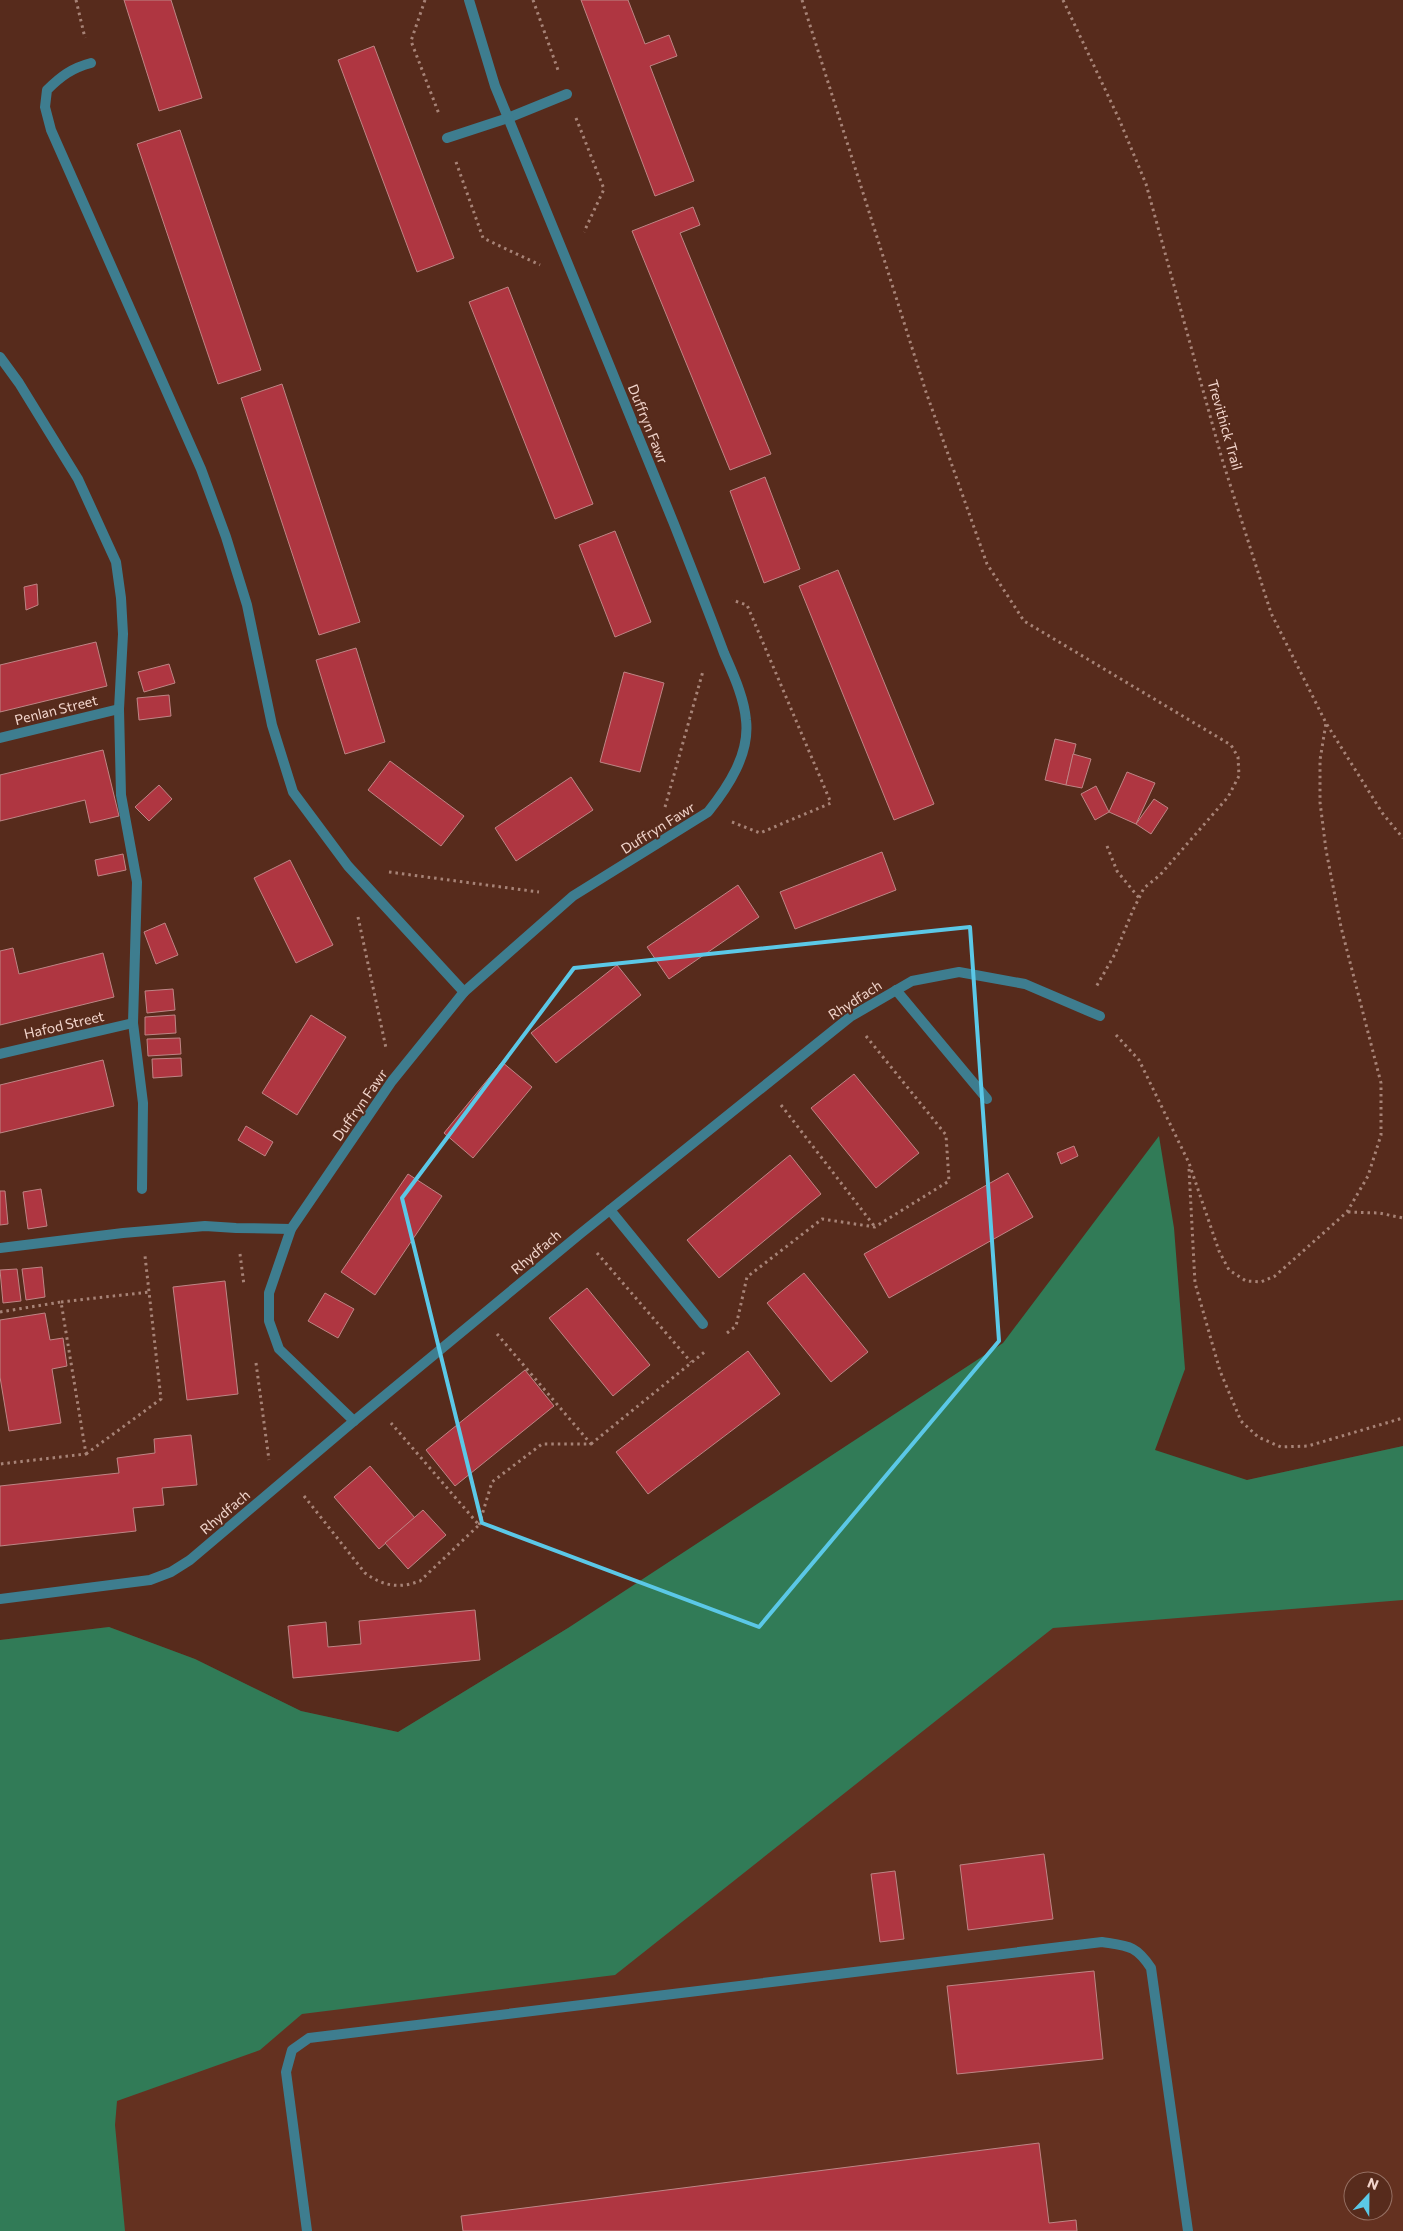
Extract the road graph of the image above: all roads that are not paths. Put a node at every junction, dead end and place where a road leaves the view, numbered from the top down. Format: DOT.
graph roads {
  1 [pos="469,0"];
  2 [pos="92,63"];
  3 [pos="567,94"];
  4 [pos="508,118"];
  5 [pos="448,138"];
  6 [pos="0,357"];
  7 [pos="119,708"];
  8 [pos="0,738"];
  9 [pos="896,990"];
  10 [pos="464,992"];
  11 [pos="1100,1016"];
  12 [pos="133,1023"];
  13 [pos="0,1054"];
  14 [pos="987,1099"];
  15 [pos="142,1189"];
  16 [pos="610,1210"];
  17 [pos="291,1229"];
  18 [pos="0,1248"];
  19 [pos="704,1324"];
  20 [pos="354,1421"];
  21 [pos="0,1599"];
  22 [pos="307,2231"];
  23 [pos="1188,2231"];
  1 -- 4 [label="street, Duffryn Fawr"];
  2 -- 10 [label="street"];
  3 -- 4 [label="street"];
  4 -- 5 [label="street"];
  4 -- 10 [label="street, Duffryn Fawr"];
  6 -- 7 [label="street"];
  7 -- 8 [label="street, Penlan Street"];
  7 -- 12 [label="street"];
  9 -- 11 [label="street, Rhydfach"];
  9 -- 14 [label="street"];
  9 -- 16 [label="street, Rhydfach"];
  10 -- 17 [label="street, Duffryn Fawr"];
  12 -- 13 [label="street, Hafod Street"];
  12 -- 15 [label="street"];
  16 -- 19 [label="street"];
  16 -- 20 [label="street, Rhydfach"];
  17 -- 18 [label="street"];
  17 -- 20 [label="street, Duffryn Fawr"];
  20 -- 21 [label="street, Rhydfach"];
  22 -- 23 [label="street"];
}
